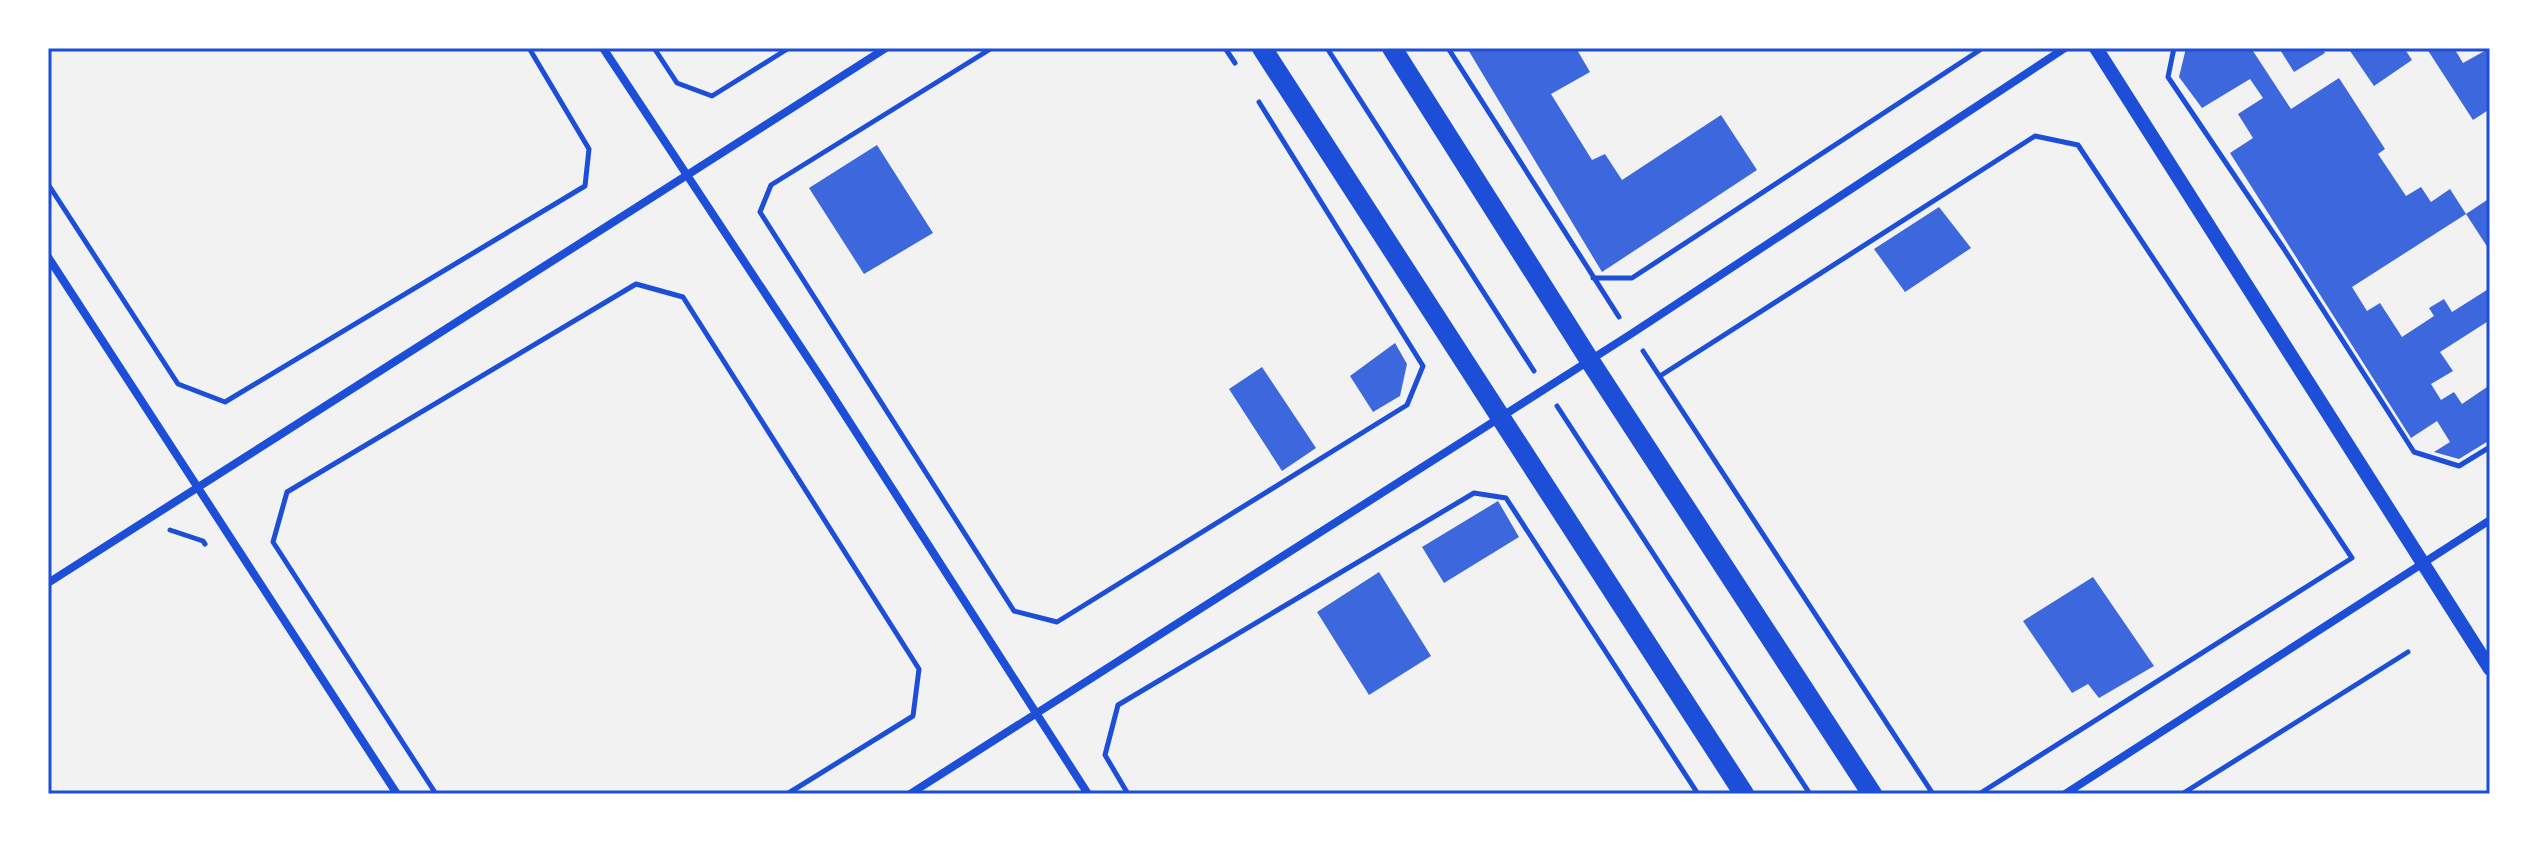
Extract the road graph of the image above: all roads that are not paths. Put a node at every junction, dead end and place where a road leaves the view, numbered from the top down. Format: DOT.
graph roads {
  1 [pos="603,48"];
  2 [pos="886,48"];
  3 [pos="1262,48"];
  4 [pos="1392,48"];
  5 [pos="2065,48"];
  6 [pos="2096,48"];
  7 [pos="686,175"];
  8 [pos="48,257"];
  9 [pos="1590,361"];
  10 [pos="1502,415"];
  11 [pos="196,487"];
  12 [pos="2490,520"];
  13 [pos="2422,564"];
  14 [pos="48,583"];
  15 [pos="2490,669"];
  16 [pos="1036,712"];
  17 [pos="397,794"];
  18 [pos="910,794"];
  19 [pos="1088,794"];
  20 [pos="1744,794"];
  21 [pos="1872,794"];
  22 [pos="2065,794"];
  1 -- 7 [label="street"];
  2 -- 7 [label="street"];
  3 -- 10 [label="main road"];
  4 -- 9 [label="main road"];
  5 -- 9 [label="street"];
  6 -- 13 [label="street"];
  7 -- 11 [label="street"];
  7 -- 16 [label="street"];
  8 -- 11 [label="street"];
  9 -- 10 [label="street"];
  9 -- 21 [label="main road"];
  10 -- 16 [label="street"];
  10 -- 20 [label="main road"];
  11 -- 14 [label="street"];
  11 -- 17 [label="street"];
  12 -- 13 [label="street"];
  13 -- 15 [label="street"];
  13 -- 22 [label="street"];
  16 -- 18 [label="street"];
  16 -- 19 [label="street"];
}
